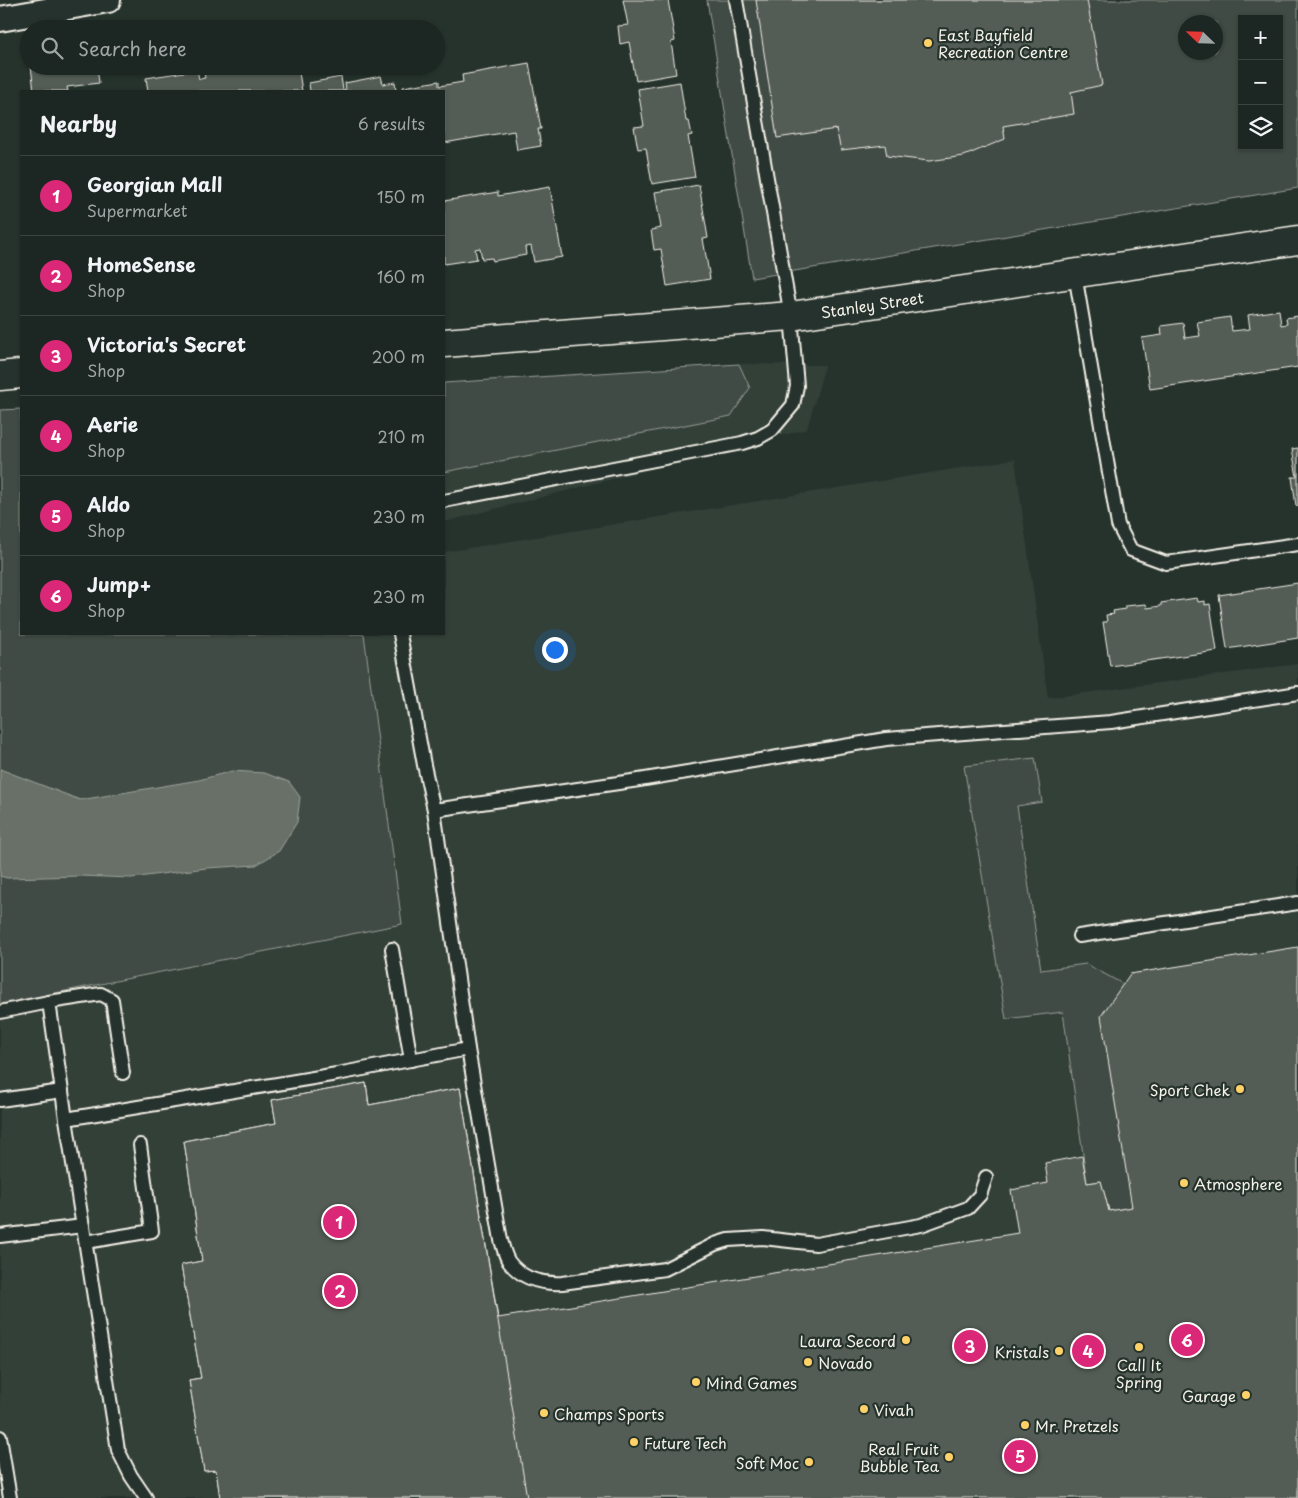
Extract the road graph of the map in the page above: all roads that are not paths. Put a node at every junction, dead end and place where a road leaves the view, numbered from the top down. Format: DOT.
graph roads {
  1 [pos="108,0"];
  2 [pos="736,0"];
  3 [pos="0,19"];
  4 [pos="1298,240"];
  5 [pos="1075,274"];
  6 [pos="791,316"];
  7 [pos="445,343"];
  8 [pos="20,374"];
  9 [pos="0,376"];
  10 [pos="445,501"];
  11 [pos="1298,544"];
  12 [pos="400,635"];
  13 [pos="1298,693"];
  14 [pos="434,810"];
  15 [pos="1298,903"];
  16 [pos="1079,936"];
  17 [pos="392,949"];
  18 [pos="49,1002"];
  19 [pos="0,1012"];
  20 [pos="468,1049"];
  21 [pos="411,1060"];
  22 [pos="123,1073"];
  23 [pos="62,1091"];
  24 [pos="0,1100"];
  25 [pos="66,1119"];
  26 [pos="140,1145"];
  27 [pos="986,1177"];
  28 [pos="83,1226"];
  29 [pos="0,1236"];
  30 [pos="86,1242"];
  31 [pos="0,1437"];
  32 [pos="10,1498"];
  33 [pos="146,1498"];
  1 -- 3 [label="street"];
  2 -- 6 [label="lane"];
  4 -- 5 [label="street, Stanley Street"];
  5 -- 6 [label="street, Stanley Street"];
  5 -- 11 [label="lane"];
  6 -- 7 [label="street, Stanley Street"];
  6 -- 10 [label="lane"];
  8 -- 9 [label="street"];
  12 -- 14 [label="lane"];
  13 -- 14 [label="lane"];
  14 -- 20 [label="lane"];
  15 -- 16 [label="lane"];
  17 -- 21 [label="lane"];
  18 -- 19 [label="lane"];
  18 -- 22 [label="lane"];
  18 -- 23 [label="lane"];
  20 -- 21 [label="lane"];
  20 -- 27 [label="lane"];
  21 -- 25 [label="lane"];
  23 -- 24 [label="lane"];
  23 -- 25 [label="lane"];
  25 -- 28 [label="lane"];
  26 -- 30 [label="lane"];
  28 -- 29 [label="lane"];
  28 -- 30 [label="lane"];
  30 -- 33 [label="lane"];
  31 -- 32 [label="lane"];
}
